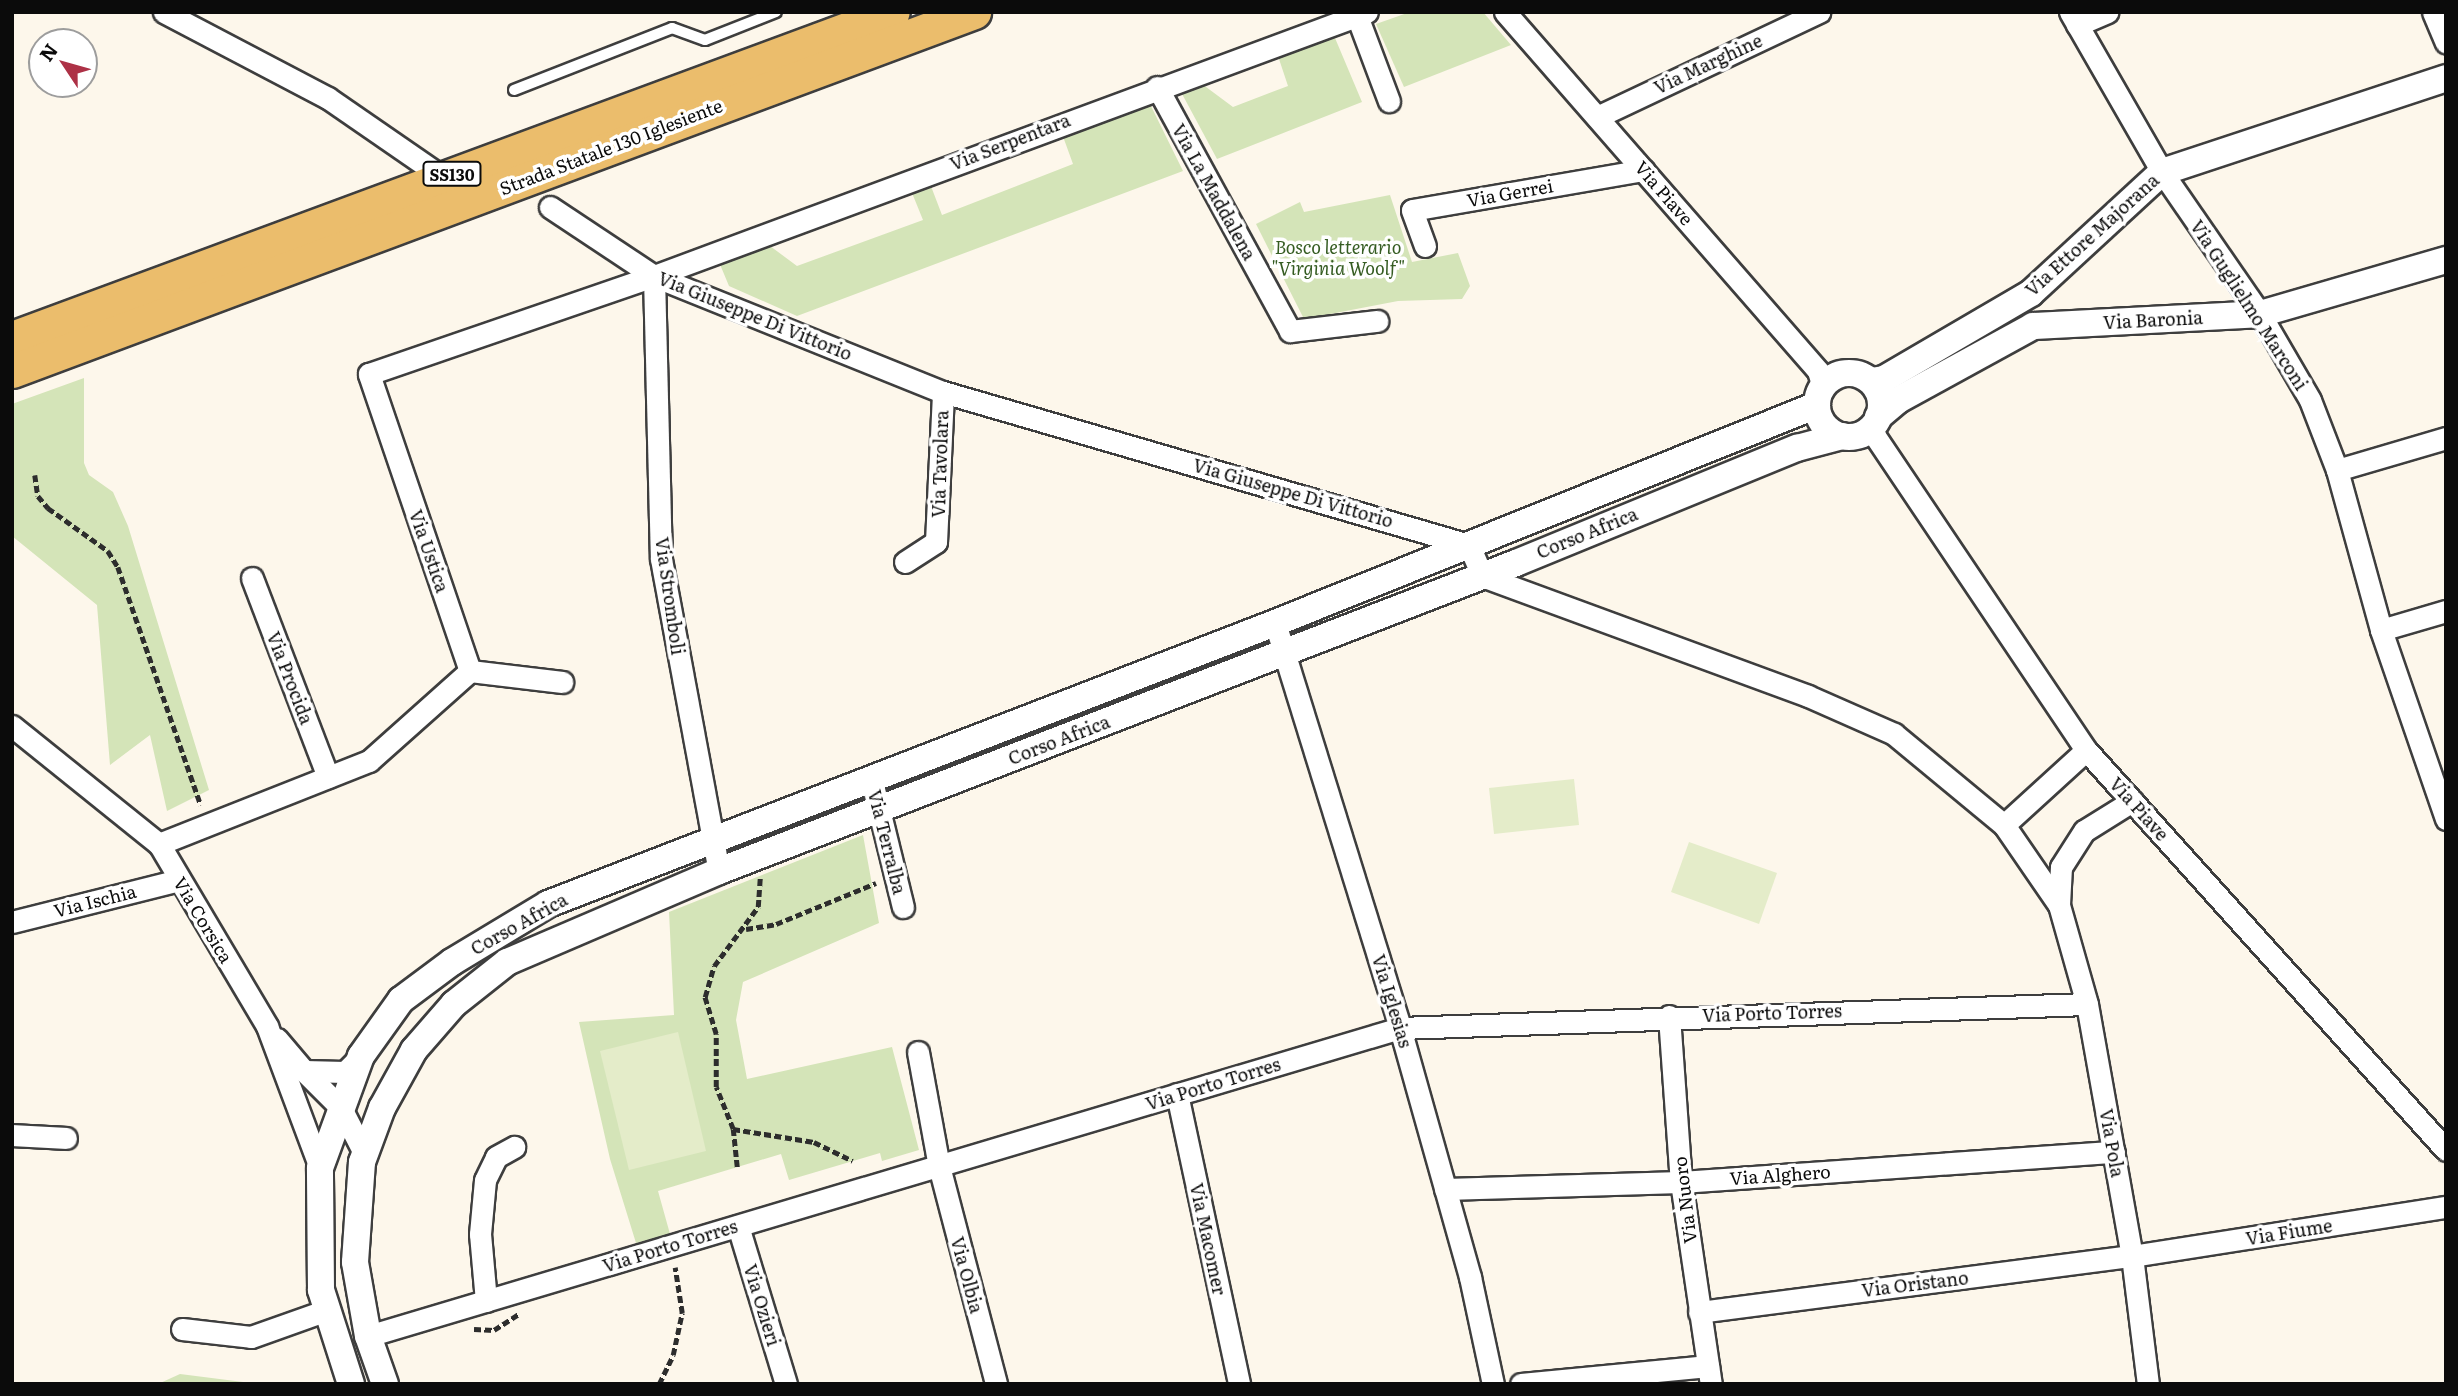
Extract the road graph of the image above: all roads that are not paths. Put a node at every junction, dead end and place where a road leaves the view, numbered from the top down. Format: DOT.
graph roads {
  1 [pos="164,12"];
  2 [pos="776,12"];
  3 [pos="893,12"];
  4 [pos="975,12"];
  5 [pos="1504,12"];
  6 [pos="1819,12"];
  7 [pos="2107,12"];
  8 [pos="2433,12"];
  9 [pos="1362,14"];
  10 [pos="2074,19"];
  11 [pos="2446,42"];
  12 [pos="2446,78"];
  13 [pos="1157,87"];
  14 [pos="514,90"];
  15 [pos="1389,101"];
  16 [pos="1597,117"];
  17 [pos="1644,170"];
  18 [pos="2162,172"];
  19 [pos="444,178"];
  20 [pos="550,207"];
  21 [pos="1425,246"];
  22 [pos="2446,260"];
  23 [pos="654,276"];
  24 [pos="2259,314"];
  25 [pos="1377,321"];
  26 [pos="12,338"];
  27 [pos="12,371"];
  28 [pos="1871,381"];
  29 [pos="1824,386"];
  30 [pos="943,392"];
  31 [pos="1866,429"];
  32 [pos="2446,438"];
  33 [pos="2337,470"];
  34 [pos="1468,545"];
  35 [pos="905,562"];
  36 [pos="1482,576"];
  37 [pos="252,578"];
  38 [pos="2446,611"];
  39 [pos="1275,623"];
  40 [pos="2381,630"];
  41 [pos="1285,652"];
  42 [pos="470,671"];
  43 [pos="562,682"];
  44 [pos="12,726"];
  45 [pos="2086,750"];
  46 [pos="2438,775"];
  47 [pos="328,777"];
  48 [pos="871,777"];
  49 [pos="2132,801"];
  50 [pos="879,809"];
  51 [pos="2446,819"];
  52 [pos="2004,825"];
  53 [pos="711,840"];
  54 [pos="159,844"];
  55 [pos="719,871"];
  56 [pos="179,880"];
  57 [pos="2059,905"];
  58 [pos="903,908"];
  59 [pos="12,922"];
  60 [pos="2087,1004"];
  61 [pos="1669,1016"];
  62 [pos="267,1026"];
  63 [pos="1400,1028"];
  64 [pos="918,1052"];
  65 [pos="361,1056"];
  66 [pos="304,1071"];
  67 [pos="1177,1094"];
  68 [pos="341,1108"];
  69 [pos="12,1135"];
  70 [pos="66,1138"];
  71 [pos="514,1147"];
  72 [pos="2446,1150"];
  73 [pos="2113,1152"];
  74 [pos="365,1155"];
  75 [pos="939,1166"];
  76 [pos="320,1168"];
  77 [pos="1681,1182"];
  78 [pos="1445,1189"];
  79 [pos="2446,1207"];
  80 [pos="738,1226"];
  81 [pos="2132,1256"];
  82 [pos="486,1301"];
  83 [pos="327,1310"];
  84 [pos="1699,1312"];
  85 [pos="182,1329"];
  86 [pos="368,1336"];
  87 [pos="1709,1375"];
  88 [pos="351,1384"];
  89 [pos="385,1384"];
  90 [pos="786,1384"];
  91 [pos="996,1384"];
  92 [pos="1239,1384"];
  93 [pos="1493,1384"];
  94 [pos="1521,1384"];
  95 [pos="2147,1384"];
  1 -- 19 [label="street"];
  2 -- 14 [label="lane"];
  3 -- 19 [label="main road, Strada Statale 130 Iglesiente / SS130"];
  4 -- 27 [label="main road, Strada Statale 130 Iglesiente / SS130"];
  5 -- 16 [label="street, Via Piave"];
  6 -- 16 [label="street, Via Marghine"];
  7 -- 10 [label="street"];
  8 -- 11 [label="street"];
  9 -- 13 [label="street, Via Serpentara"];
  9 -- 15 [label="street"];
  10 -- 18 [label="street, Via Guglielmo Marconi"];
  12 -- 18 [label="street, Via Ettore Majorana"];
  13 -- 23 [label="street, Via Serpentara"];
  13 -- 25 [label="street, Via La Maddalena"];
  16 -- 17 [label="street, Via Piave"];
  17 -- 21 [label="street, Via Gerrei"];
  17 -- 29 [label="street, Via Piave"];
  18 -- 24 [label="street, Via Guglielmo Marconi"];
  18 -- 28 [label="street, Via Ettore Majorana"];
  19 -- 26 [label="main road, Strada Statale 130 Iglesiente / SS130"];
  20 -- 23 [label="street, Via Giuseppe Di Vittorio"];
  22 -- 24 [label="street, Via Baronia"];
  23 -- 30 [label="street, Via Giuseppe Di Vittorio"];
  23 -- 42 [label="street, Via Ustica"];
  23 -- 53 [label="street, Via Stromboli"];
  24 -- 31 [label="street, Via Baronia"];
  24 -- 33 [label="street, Via Guglielmo Marconi"];
  28 -- 29 [label="street"];
  28 -- 31 [label="street"];
  29 -- 31 [label="street"];
  29 -- 34 [label="street, Corso Africa"];
  30 -- 34 [label="street, Via Giuseppe Di Vittorio"];
  30 -- 35 [label="street, Via Tavolara"];
  31 -- 36 [label="street, Corso Africa"];
  31 -- 45 [label="street, Via Piave"];
  32 -- 33 [label="street"];
  33 -- 40 [label="street, Via Guglielmo Marconi"];
  34 -- 36 [label="street"];
  34 -- 39 [label="street, Corso Africa"];
  36 -- 41 [label="street, Corso Africa"];
  36 -- 52 [label="street"];
  37 -- 47 [label="street, Via Procida"];
  38 -- 40 [label="street"];
  39 -- 41 [label="street, Via Iglesias"];
  39 -- 48 [label="street, Corso Africa"];
  40 -- 46 [label="street, Via Guglielmo Marconi"];
  41 -- 50 [label="street, Corso Africa"];
  41 -- 63 [label="street, Via Iglesias"];
  42 -- 43 [label="street"];
  42 -- 47 [label="street"];
  44 -- 54 [label="street, Via Corsica"];
  45 -- 49 [label="street, Via Piave"];
  45 -- 52 [label="street"];
  46 -- 51 [label="street, Via Guglielmo Marconi"];
  47 -- 54 [label="street"];
  48 -- 50 [label="street, Via Terralba"];
  48 -- 53 [label="street, Corso Africa"];
  49 -- 57 [label="street, Via Pola"];
  49 -- 72 [label="street, Via Piave"];
  50 -- 55 [label="street, Corso Africa"];
  50 -- 58 [label="street, Via Terralba"];
  52 -- 57 [label="street, Via Pola"];
  53 -- 55 [label="street, Via Stromboli"];
  53 -- 65 [label="street, Corso Africa"];
  54 -- 56 [label="street, Via Corsica"];
  55 -- 74 [label="street, Corso Africa"];
  56 -- 59 [label="street, Via Ischia"];
  56 -- 62 [label="street, Via Corsica"];
  57 -- 60 [label="street, Via Pola"];
  60 -- 61 [label="street, Via Porto Torres"];
  60 -- 73 [label="street, Via Pola"];
  61 -- 63 [label="street, Via Porto Torres"];
  61 -- 77 [label="street, Via Nuoro"];
  62 -- 66 [label="street"];
  62 -- 76 [label="street, Via Corsica"];
  63 -- 67 [label="street, Via Porto Torres"];
  63 -- 78 [label="street, Via Iglesias"];
  64 -- 75 [label="street, Via Olbia"];
  65 -- 66 [label="street"];
  65 -- 68 [label="street, Corso Africa"];
  66 -- 68 [label="street"];
  67 -- 75 [label="street, Via Porto Torres"];
  67 -- 92 [label="street, Via Macomer"];
  68 -- 74 [label="street"];
  68 -- 76 [label="street, Corso Africa"];
  69 -- 70 [label="street"];
  71 -- 82 [label="street"];
  73 -- 77 [label="street, Via Alghero"];
  73 -- 81 [label="street, Via Pola"];
  74 -- 86 [label="street, Corso Africa"];
  75 -- 80 [label="street, Via Porto Torres"];
  75 -- 91 [label="street, Via Olbia"];
  76 -- 83 [label="street, Corso Africa"];
  77 -- 78 [label="street, Via Alghero"];
  77 -- 84 [label="street, Via Nuoro"];
  78 -- 93 [label="street, Via Iglesias"];
  79 -- 81 [label="street, Via Fiume"];
  80 -- 82 [label="street, Via Porto Torres"];
  80 -- 90 [label="street, Via Ozieri"];
  81 -- 84 [label="street, Via Oristano"];
  81 -- 95 [label="street, Via Pola"];
  82 -- 86 [label="street, Via Porto Torres"];
  83 -- 85 [label="street"];
  83 -- 88 [label="street, Corso Africa"];
  84 -- 87 [label="street, Via Nuoro"];
  86 -- 89 [label="street, Corso Africa"];
  87 -- 94 [label="street"];
}
